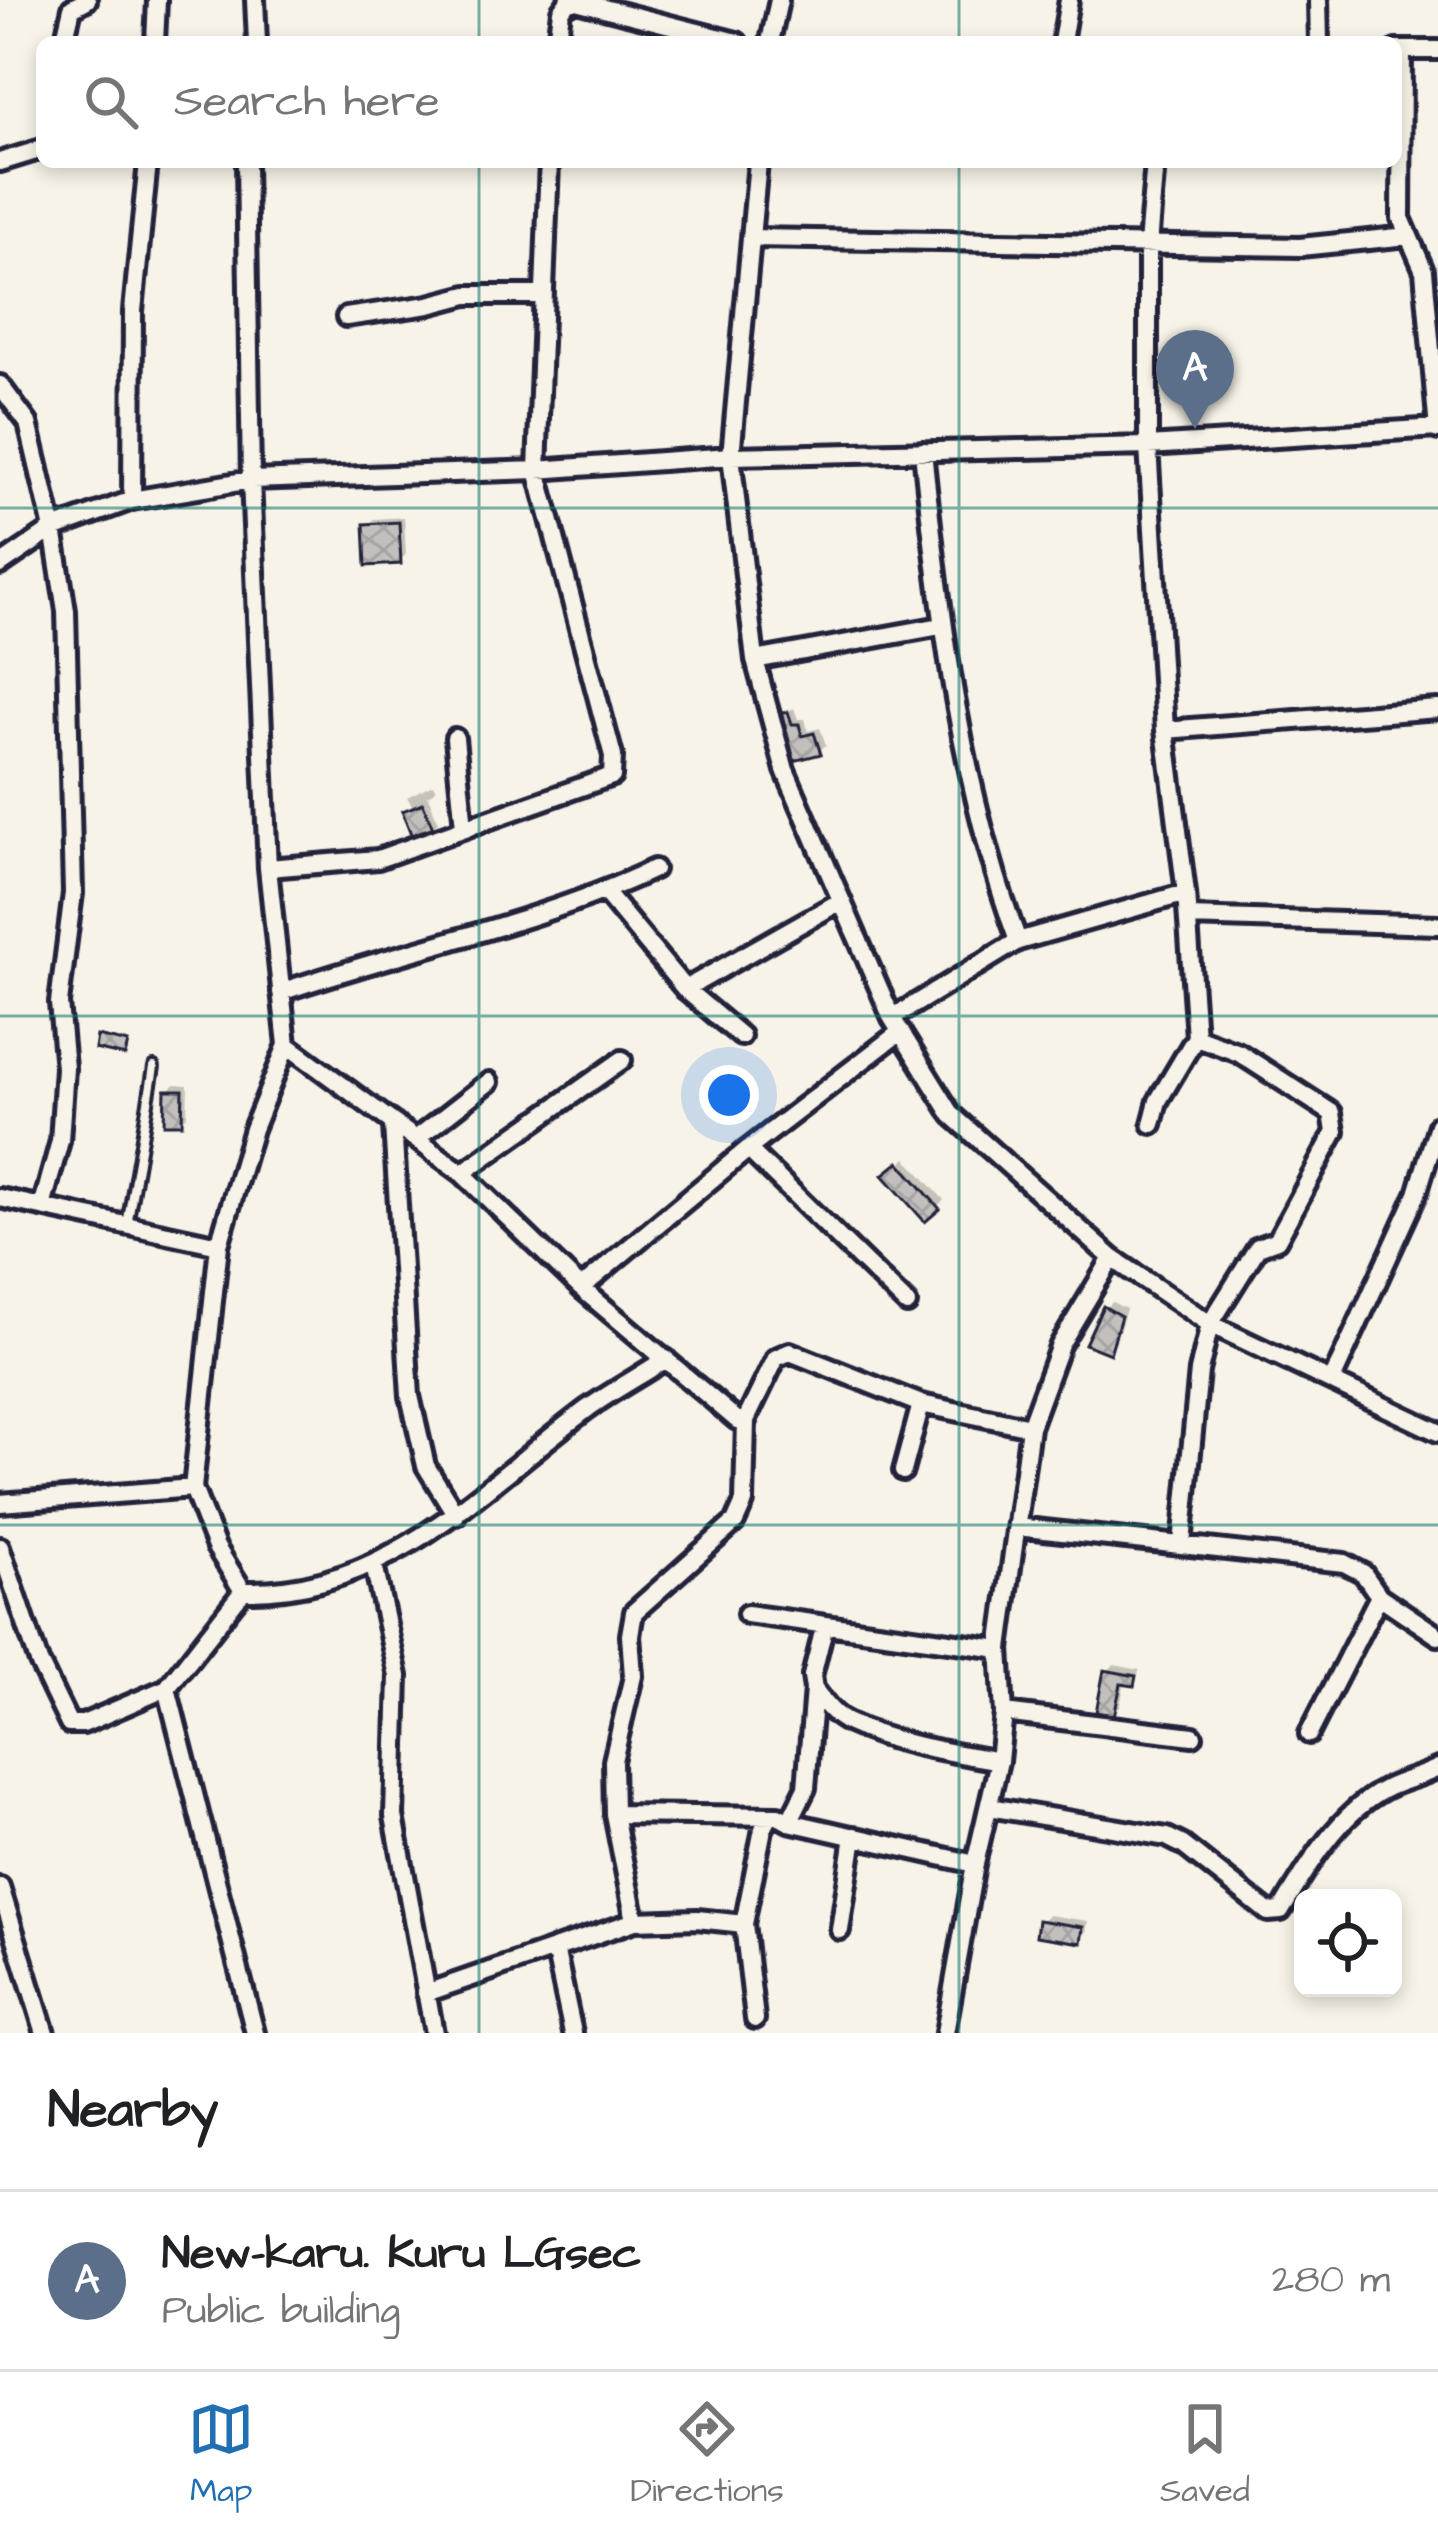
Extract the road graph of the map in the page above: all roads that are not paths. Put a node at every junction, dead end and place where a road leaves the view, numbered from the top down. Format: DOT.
graph roads {
  1 [pos="87,0"];
  2 [pos="157,0"];
  3 [pos="255,0"];
  4 [pos="570,0"];
  5 [pos="779,0"];
  6 [pos="1069,0"];
  7 [pos="1318,0"];
  8 [pos="65,36"];
  9 [pos="155,36"];
  10 [pos="256,36"];
  11 [pos="558,36"];
  12 [pos="713,36"];
  13 [pos="771,36"];
  14 [pos="1063,36"];
  15 [pos="1318,36"];
  16 [pos="1402,50"];
  17 [pos="1438,50"];
  18 [pos="36,151"];
  19 [pos="0,162"];
  20 [pos="147,168"];
  21 [pos="247,168"];
  22 [pos="549,168"];
  23 [pos="757,168"];
  24 [pos="1154,168"];
  25 [pos="1400,168"];
  26 [pos="1408,236"];
  27 [pos="751,238"];
  28 [pos="1148,245"];
  29 [pos="542,296"];
  30 [pos="346,317"];
  31 [pos="0,385"];
  32 [pos="1438,428"];
  33 [pos="1148,446"];
  34 [pos="923,451"];
  35 [pos="730,456"];
  36 [pos="537,470"];
  37 [pos="251,480"];
  38 [pos="132,500"];
  39 [pos="53,529"];
  40 [pos="0,565"];
  41 [pos="941,626"];
  42 [pos="754,660"];
  43 [pos="1438,710"];
  44 [pos="1165,730"];
  45 [pos="455,738"];
  46 [pos="464,827"];
  47 [pos="268,868"];
  48 [pos="654,869"];
  49 [pos="605,892"];
  50 [pos="1186,893"];
  51 [pos="842,902"];
  52 [pos="1188,917"];
  53 [pos="1438,925"];
  54 [pos="1018,941"];
  55 [pos="685,988"];
  56 [pos="281,992"];
  57 [pos="896,1025"];
  58 [pos="741,1036"];
  59 [pos="1196,1037"];
  60 [pos="287,1045"];
  61 [pos="622,1060"];
  62 [pos="154,1067"];
  63 [pos="489,1082"];
  64 [pos="1152,1124"];
  65 [pos="393,1125"];
  66 [pos="1438,1125"];
  67 [pos="417,1138"];
  68 [pos="748,1149"];
  69 [pos="462,1173"];
  70 [pos="0,1198"];
  71 [pos="42,1207"];
  72 [pos="127,1225"];
  73 [pos="219,1245"];
  74 [pos="1112,1258"];
  75 [pos="581,1288"];
  76 [pos="907,1304"];
  77 [pos="1210,1324"];
  78 [pos="665,1359"];
  79 [pos="1332,1379"];
  80 [pos="921,1404"];
  81 [pos="746,1420"];
  82 [pos="1030,1426"];
  83 [pos="1438,1432"];
  84 [pos="903,1471"];
  85 [pos="193,1488"];
  86 [pos="0,1503"];
  87 [pos="456,1515"];
  88 [pos="1017,1527"];
  89 [pos="1182,1544"];
  90 [pos="0,1547"];
  91 [pos="374,1565"];
  92 [pos="244,1591"];
  93 [pos="1379,1596"];
  94 [pos="747,1614"];
  95 [pos="824,1628"];
  96 [pos="1438,1636"];
  97 [pos="1000,1649"];
  98 [pos="167,1688"];
  99 [pos="814,1689"];
  100 [pos="833,1713"];
  101 [pos="1004,1713"];
  102 [pos="812,1717"];
  103 [pos="1309,1734"];
  104 [pos="1193,1736"];
  105 [pos="999,1761"];
  106 [pos="1438,1768"];
  107 [pos="989,1807"];
  108 [pos="614,1814"];
  109 [pos="770,1816"];
  110 [pos="789,1822"];
  111 [pos="854,1836"];
  112 [pos="975,1864"];
  113 [pos="0,1887"];
  114 [pos="635,1921"];
  115 [pos="744,1924"];
  116 [pos="840,1930"];
  117 [pos="555,1948"];
  118 [pos="426,1993"];
  119 [pos="755,2020"];
  120 [pos="46,2033"];
  121 [pos="255,2033"];
  122 [pos="434,2033"];
  123 [pos="573,2033"];
  124 [pos="945,2033"];
  1 -- 8 [label="street"];
  2 -- 9 [label="street"];
  3 -- 10 [label="street"];
  4 -- 11 [label="street"];
  4 -- 12 [label="street"];
  5 -- 13 [label="street"];
  6 -- 14 [label="street"];
  7 -- 15 [label="street"];
  16 -- 17 [label="street"];
  18 -- 19 [label="street"];
  20 -- 38 [label="street"];
  21 -- 37 [label="street"];
  22 -- 29 [label="street"];
  23 -- 27 [label="street"];
  24 -- 28 [label="street"];
  25 -- 26 [label="street"];
  26 -- 28 [label="street"];
  26 -- 32 [label="street"];
  27 -- 28 [label="street"];
  27 -- 35 [label="street"];
  28 -- 33 [label="street"];
  29 -- 30 [label="street"];
  29 -- 36 [label="street"];
  31 -- 39 [label="street"];
  32 -- 33 [label="street"];
  33 -- 34 [label="street"];
  33 -- 44 [label="street"];
  34 -- 35 [label="street"];
  34 -- 41 [label="street"];
  35 -- 36 [label="street"];
  35 -- 42 [label="street"];
  36 -- 37 [label="street"];
  36 -- 46 [label="street"];
  37 -- 38 [label="street"];
  37 -- 47 [label="street"];
  38 -- 39 [label="street"];
  39 -- 40 [label="street"];
  39 -- 71 [label="street"];
  41 -- 42 [label="street"];
  41 -- 54 [label="street"];
  42 -- 51 [label="street"];
  43 -- 44 [label="street"];
  44 -- 50 [label="street"];
  45 -- 46 [label="street"];
  46 -- 47 [label="street"];
  47 -- 56 [label="street"];
  48 -- 49 [label="street"];
  49 -- 55 [label="street"];
  49 -- 56 [label="street"];
  50 -- 52 [label="street"];
  50 -- 54 [label="street"];
  51 -- 55 [label="street"];
  51 -- 57 [label="street"];
  52 -- 53 [label="street"];
  52 -- 59 [label="street"];
  54 -- 57 [label="street"];
  55 -- 58 [label="street"];
  56 -- 60 [label="street"];
  57 -- 68 [label="street"];
  57 -- 74 [label="street"];
  59 -- 64 [label="street"];
  59 -- 77 [label="street"];
  60 -- 65 [label="street"];
  60 -- 73 [label="street"];
  61 -- 69 [label="street"];
  62 -- 72 [label="lane"];
  63 -- 67 [label="street"];
  65 -- 67 [label="street"];
  65 -- 87 [label="street"];
  66 -- 79 [label="street"];
  67 -- 69 [label="street"];
  68 -- 75 [label="street"];
  68 -- 76 [label="street"];
  69 -- 75 [label="street"];
  70 -- 71 [label="street"];
  71 -- 72 [label="street"];
  72 -- 73 [label="street"];
  73 -- 85 [label="street"];
  74 -- 77 [label="street"];
  74 -- 82 [label="street"];
  75 -- 78 [label="street"];
  77 -- 79 [label="street"];
  77 -- 89 [label="street"];
  78 -- 81 [label="street"];
  78 -- 87 [label="street"];
  79 -- 83 [label="street"];
  80 -- 81 [label="street"];
  80 -- 82 [label="street"];
  80 -- 84 [label="street"];
  81 -- 108 [label="street"];
  82 -- 88 [label="street"];
  85 -- 86 [label="street"];
  85 -- 92 [label="street"];
  87 -- 91 [label="street"];
  88 -- 89 [label="street"];
  88 -- 97 [label="street"];
  89 -- 93 [label="street"];
  90 -- 98 [label="street"];
  91 -- 92 [label="street"];
  91 -- 118 [label="street"];
  92 -- 98 [label="street"];
  93 -- 96 [label="street"];
  93 -- 103 [label="street"];
  94 -- 95 [label="street"];
  95 -- 97 [label="street"];
  95 -- 99 [label="street"];
  97 -- 101 [label="street"];
  98 -- 121 [label="street"];
  99 -- 100 [label="street"];
  99 -- 102 [label="street"];
  100 -- 102 [label="street"];
  100 -- 105 [label="street"];
  101 -- 104 [label="street"];
  101 -- 105 [label="street"];
  102 -- 110 [label="street"];
  105 -- 107 [label="street"];
  106 -- 107 [label="street"];
  107 -- 112 [label="street"];
  108 -- 109 [label="street"];
  108 -- 114 [label="street"];
  109 -- 110 [label="street"];
  109 -- 115 [label="street"];
  110 -- 111 [label="street"];
  111 -- 112 [label="street"];
  111 -- 116 [label="street"];
  112 -- 124 [label="street"];
  113 -- 120 [label="street"];
  114 -- 115 [label="street"];
  114 -- 117 [label="street"];
  115 -- 119 [label="street"];
  117 -- 118 [label="street"];
  117 -- 123 [label="street"];
  118 -- 122 [label="street"];
}
